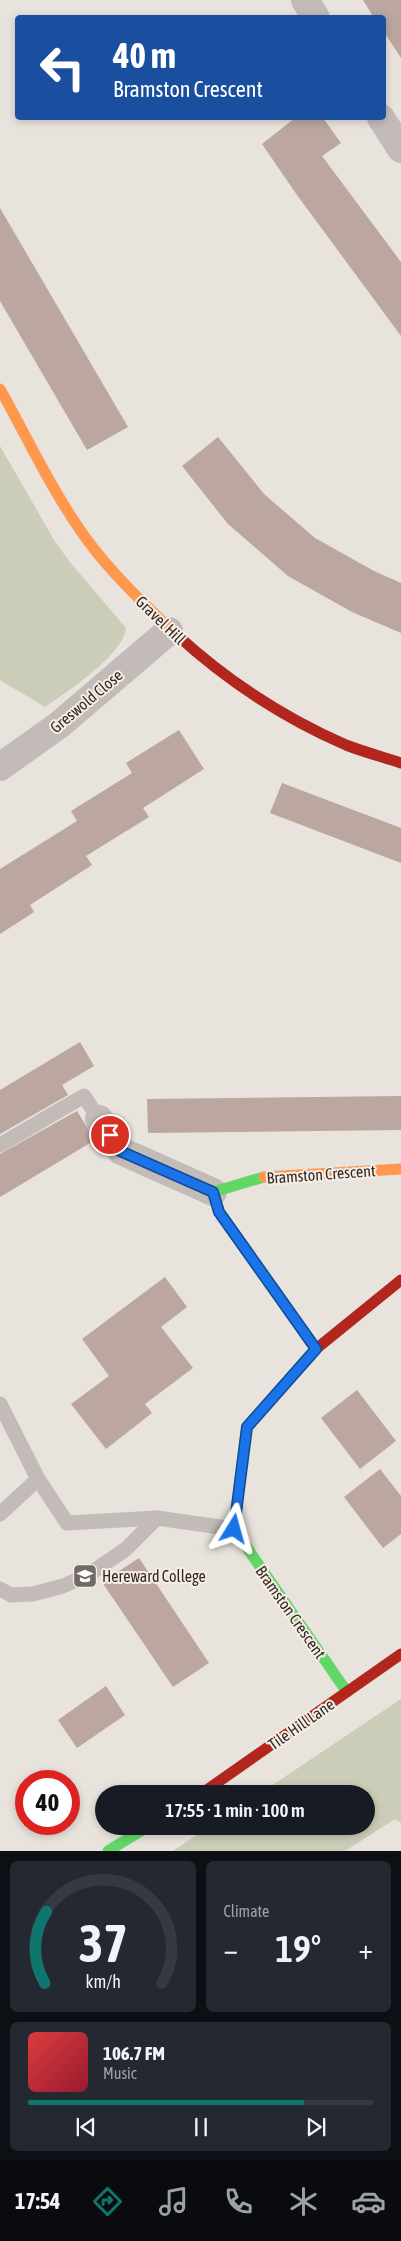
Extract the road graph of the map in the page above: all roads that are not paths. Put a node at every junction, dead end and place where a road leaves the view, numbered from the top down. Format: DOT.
graph roads {
  1 [pos="305,0"];
  2 [pos="314,15"];
  3 [pos="382,120"];
  4 [pos="401,149"];
  5 [pos="0,389"];
  6 [pos="169,631"];
  7 [pos="401,763"];
  8 [pos="0,767"];
  9 [pos="99,1119"];
  10 [pos="0,1146"];
  11 [pos="401,1169"];
  12 [pos="213,1192"];
  13 [pos="401,1280"];
  14 [pos="316,1349"];
  15 [pos="0,1404"];
  16 [pos="38,1479"];
  17 [pos="0,1514"];
  18 [pos="157,1518"];
  19 [pos="234,1529"];
  20 [pos="0,1589"];
  21 [pos="401,1654"];
  22 [pos="347,1692"];
  23 [pos="214,1785"];
  24 [pos="134,1835"];
  25 [pos="108,1851"];
  1 -- 2 [label="street"];
  3 -- 4 [label="street"];
  5 -- 6 [label="street, Gravel Hill"];
  6 -- 7 [label="street, Gravel Hill"];
  6 -- 8 [label="street, Greswold Close"];
  9 -- 10 [label="lane"];
  9 -- 12 [label="street"];
  11 -- 12 [label="street, Bramston Crescent"];
  12 -- 14 [label="street"];
  13 -- 14 [label="street"];
  14 -- 19 [label="street"];
  15 -- 16 [label="lane"];
  16 -- 17 [label="lane"];
  16 -- 18 [label="lane"];
  18 -- 19 [label="lane"];
  18 -- 20 [label="lane"];
  19 -- 22 [label="street, Bramston Crescent"];
  21 -- 22 [label="street, Tile Hill Lane"];
  22 -- 23 [label="street, Tile Hill Lane"];
  24 -- 25 [label="street"];
}
